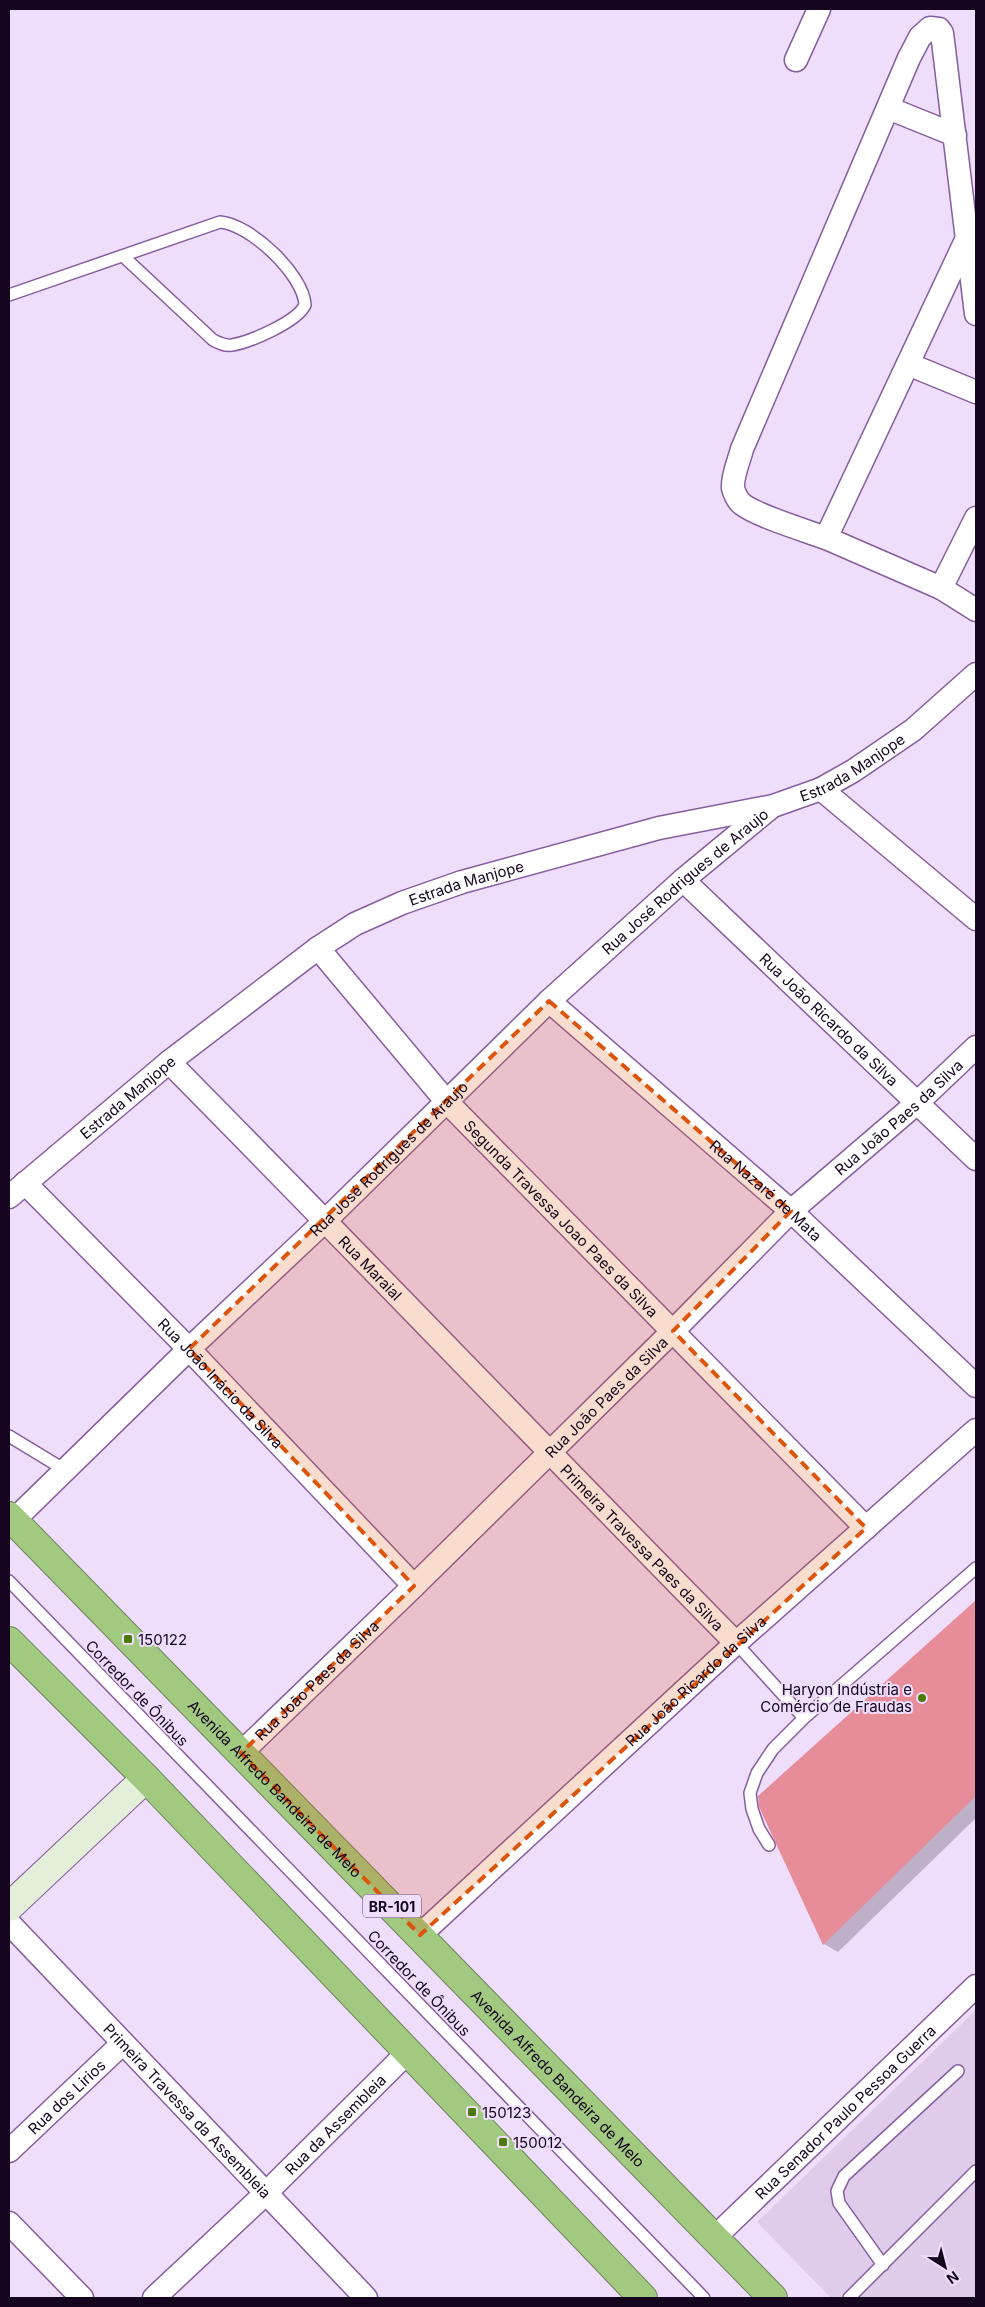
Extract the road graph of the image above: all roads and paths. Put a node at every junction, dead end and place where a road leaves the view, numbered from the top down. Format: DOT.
graph roads {
  1 [pos="819,9"];
  2 [pos="796,60"];
  3 [pos="888,108"];
  4 [pos="955,134"];
  5 [pos="968,235"];
  6 [pos="123,256"];
  7 [pos="9,295"];
  8 [pos="976,314"];
  9 [pos="908,364"];
  10 [pos="976,392"];
  11 [pos="976,518"];
  12 [pos="826,538"];
  13 [pos="941,588"];
  14 [pos="976,610"];
  15 [pos="976,674"];
  16 [pos="821,789"];
  17 [pos="772,806"];
  18 [pos="682,880"];
  19 [pos="976,919"];
  20 [pos="318,948"];
  21 [pos="549,1001"];
  22 [pos="976,1046"];
  23 [pos="169,1062"];
  24 [pos="446,1101"];
  25 [pos="917,1103"];
  26 [pos="976,1159"];
  27 [pos="17,1190"];
  28 [pos="791,1211"];
  29 [pos="326,1220"];
  30 [pos="673,1331"];
  31 [pos="188,1349"];
  32 [pos="976,1386"];
  33 [pos="976,1430"];
  34 [pos="9,1436"];
  35 [pos="548,1453"];
  36 [pos="65,1470"];
  37 [pos="11,1518"];
  38 [pos="866,1528"];
  39 [pos="976,1568"];
  40 [pos="9,1580"];
  41 [pos="414,1586"];
  42 [pos="9,1641"];
  43 [pos="736,1643"];
  44 [pos="804,1718"];
  45 [pos="241,1753"];
  46 [pos="146,1778"];
  47 [pos="769,1845"];
  48 [pos="9,1907"];
  49 [pos="9,1923"];
  50 [pos="420,1935"];
  51 [pos="976,1986"];
  52 [pos="123,2043"];
  53 [pos="407,2053"];
  54 [pos="958,2071"];
  55 [pos="9,2151"];
  56 [pos="974,2178"];
  57 [pos="266,2194"];
  58 [pos="9,2223"];
  59 [pos="714,2238"];
  60 [pos="883,2265"];
  61 [pos="82,2298"];
  62 [pos="154,2298"];
  63 [pos="366,2298"];
  64 [pos="643,2298"];
  65 [pos="704,2298"];
  66 [pos="773,2298"];
  67 [pos="849,2298"];
  1 -- 2 [label="street"];
  3 -- 4 [label="street"];
  3 -- 4 [label="street"];
  3 -- 12 [label="street"];
  4 -- 5 [label="street"];
  5 -- 8 [label="street"];
  5 -- 9 [label="street"];
  6 -- 6 [label="lane"];
  6 -- 7 [label="lane"];
  9 -- 10 [label="street"];
  9 -- 12 [label="street"];
  11 -- 13 [label="street"];
  12 -- 13 [label="street"];
  13 -- 14 [label="street"];
  15 -- 16 [label="street, Estrada Manjope"];
  16 -- 17 [label="street, Estrada Manjope"];
  16 -- 19 [label="street"];
  17 -- 18 [label="street, Rua José Rodrigues de Araujo"];
  17 -- 20 [label="street, Estrada Manjope"];
  18 -- 21 [label="street, Rua José Rodrigues de Araujo"];
  18 -- 25 [label="street, Rua João Ricardo da Silva"];
  20 -- 23 [label="street, Estrada Manjope"];
  20 -- 24 [label="street, Segunda Travessa Joao Paes da Silva"];
  21 -- 24 [label="street, Rua José Rodrigues de Araujo"];
  21 -- 28 [label="street, Rua Nazaré de Mata"];
  22 -- 25 [label="street, Rua João Paes da Silva"];
  23 -- 27 [label="street, Estrada Manjope"];
  23 -- 29 [label="street, Rua Maraial"];
  24 -- 29 [label="street, Rua José Rodrigues de Araujo"];
  24 -- 30 [label="street, Segunda Travessa Joao Paes da Silva"];
  25 -- 26 [label="street, Rua João Ricardo da Silva"];
  25 -- 28 [label="street, Rua João Paes da Silva"];
  27 -- 31 [label="street, Rua João Inácio da Silva"];
  28 -- 30 [label="street, Rua João Paes da Silva"];
  28 -- 32 [label="street, Rua Nazaré de Mata"];
  29 -- 31 [label="street, Rua José Rodrigues de Araujo"];
  29 -- 35 [label="street, Rua Maraial"];
  30 -- 35 [label="street, Rua João Paes da Silva"];
  30 -- 38 [label="street, Segunda Travessa Joao Paes da Silva"];
  31 -- 36 [label="street, Rua José Rodrigues de Araujo"];
  31 -- 41 [label="street, Rua João Inácio da Silva"];
  33 -- 38 [label="street, Rua João Ricardo da Silva"];
  34 -- 36 [label="lane"];
  35 -- 41 [label="street, Rua João Paes da Silva"];
  35 -- 43 [label="street, Primeira Travessa Paes da Silva"];
  36 -- 37 [label="street, Rua José Rodrigues de Araujo"];
  37 -- 45 [label="highway, Avenida Alfredo Bandeira de Melo / BR-101"];
  38 -- 43 [label="street, Rua João Ricardo da Silva"];
  39 -- 44 [label="lane"];
  40 -- 65 [label="lane, Corredor de Ônibus"];
  41 -- 45 [label="street, Rua João Paes da Silva"];
  42 -- 46 [label="highway"];
  43 -- 44 [label="lane"];
  43 -- 50 [label="street, Rua João Ricardo da Silva"];
  44 -- 47 [label="lane"];
  45 -- 50 [label="highway, Avenida Alfredo Bandeira de Melo / BR-101"];
  46 -- 48 [label="main road"];
  46 -- 53 [label="highway"];
  49 -- 52 [label="street, Primeira Travessa da Assembleia"];
  50 -- 59 [label="highway, Avenida Alfredo Bandeira de Melo / BR-101"];
  51 -- 59 [label="street, Rua Senador Paulo Pessoa Guerra"];
  52 -- 55 [label="street, Rua dos Lirios"];
  52 -- 57 [label="street, Primeira Travessa da Assembleia"];
  53 -- 57 [label="street, Rua da Assembleia"];
  53 -- 64 [label="highway"];
  54 -- 60 [label="lane"];
  56 -- 60 [label="lane"];
  57 -- 62 [label="street, Rua da Assembleia"];
  57 -- 63 [label="street, Primeira Travessa da Assembleia"];
  58 -- 61 [label="street"];
  59 -- 66 [label="highway, Avenida Alfredo Bandeira de Melo / BR-101"];
  60 -- 67 [label="lane"];
}
